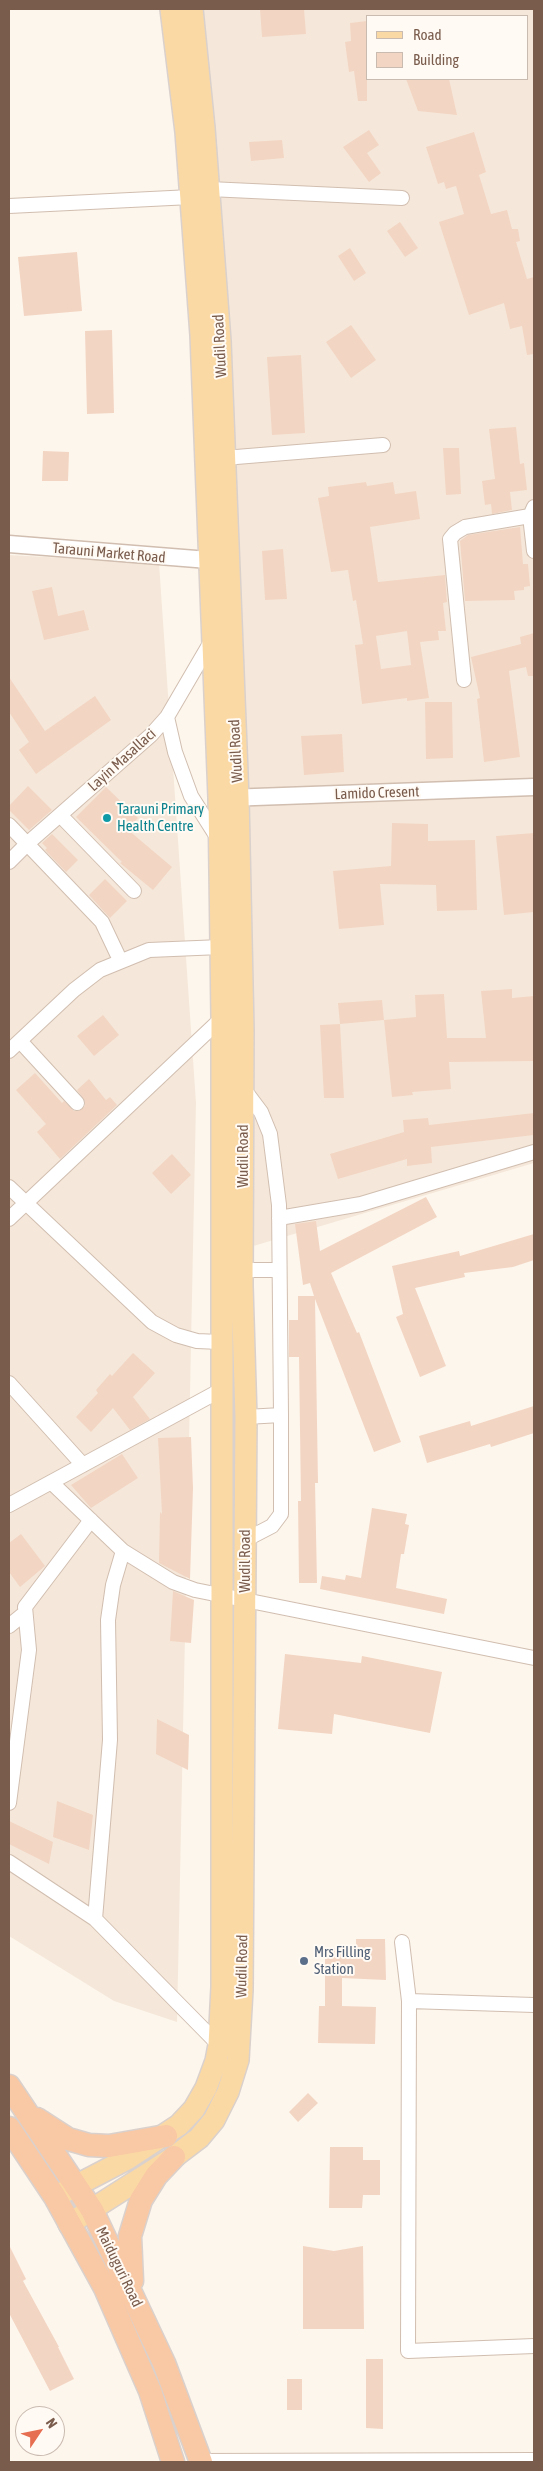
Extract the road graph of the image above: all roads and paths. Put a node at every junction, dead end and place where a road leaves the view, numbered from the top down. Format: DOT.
graph roads {
  1 [pos="170,9"];
  2 [pos="192,9"];
  3 [pos="200,193"];
  4 [pos="402,198"];
  5 [pos="9,206"];
  6 [pos="383,445"];
  7 [pos="224,458"];
  8 [pos="532,512"];
  9 [pos="9,544"];
  10 [pos="534,550"];
  11 [pos="219,561"];
  12 [pos="212,639"];
  13 [pos="464,680"];
  14 [pos="167,717"];
  15 [pos="534,787"];
  16 [pos="228,798"];
  17 [pos="60,815"];
  18 [pos="9,824"];
  19 [pos="219,840"];
  20 [pos="28,843"];
  21 [pos="9,862"];
  22 [pos="134,891"];
  23 [pos="220,947"];
  24 [pos="120,960"];
  25 [pos="222,1018"];
  26 [pos="20,1041"];
  27 [pos="9,1051"];
  28 [pos="243,1087"];
  29 [pos="77,1103"];
  30 [pos="534,1152"];
  31 [pos="9,1186"];
  32 [pos="25,1204"];
  33 [pos="279,1218"];
  34 [pos="9,1219"];
  35 [pos="243,1270"];
  36 [pos="279,1270"];
  37 [pos="220,1342"];
  38 [pos="9,1383"];
  39 [pos="221,1390"];
  40 [pos="281,1415"];
  41 [pos="246,1417"];
  42 [pos="84,1465"];
  43 [pos="52,1483"];
  44 [pos="9,1505"];
  45 [pos="91,1520"];
  46 [pos="245,1540"];
  47 [pos="123,1551"];
  48 [pos="221,1597"];
  49 [pos="245,1600"];
  50 [pos="25,1613"];
  51 [pos="9,1626"];
  52 [pos="534,1658"];
  53 [pos="9,1803"];
  54 [pos="9,1862"];
  55 [pos="95,1919"];
  56 [pos="402,1942"];
  57 [pos="232,1988"];
  58 [pos="409,2001"];
  59 [pos="534,2005"];
  60 [pos="219,2046"];
  61 [pos="9,2086"];
  62 [pos="28,2112"];
  63 [pos="9,2128"];
  64 [pos="166,2136"];
  65 [pos="174,2157"];
  66 [pos="76,2185"];
  67 [pos="55,2197"];
  68 [pos="92,2210"];
  69 [pos="69,2224"];
  70 [pos="133,2295"];
  71 [pos="534,2346"];
  72 [pos="534,2460"];
  73 [pos="173,2462"];
  74 [pos="201,2462"];
  1 -- 3 [label="main road, Wudil Road"];
  2 -- 3 [label="main road, Wudil Road"];
  3 -- 4 [label="street"];
  3 -- 5 [label="street"];
  3 -- 7 [label="main road, Wudil Road"];
  3 -- 11 [label="main road, Wudil Road"];
  6 -- 7 [label="street"];
  7 -- 11 [label="main road, Wudil Road"];
  8 -- 10 [label="street"];
  8 -- 13 [label="street"];
  9 -- 11 [label="street, Tarauni Market Road"];
  11 -- 12 [label="main road, Wudil Road"];
  11 -- 16 [label="main road, Wudil Road"];
  12 -- 14 [label="street, Layin Masallaci"];
  12 -- 16 [label="main road, Wudil Road"];
  14 -- 17 [label="street, Layin Masallaci"];
  14 -- 19 [label="street"];
  15 -- 16 [label="street, Lamido Cresent"];
  16 -- 19 [label="main road, Wudil Road"];
  16 -- 28 [label="main road, Wudil Road"];
  17 -- 20 [label="street, Layin Masallaci"];
  17 -- 22 [label="street"];
  18 -- 20 [label="street"];
  19 -- 23 [label="main road, Wudil Road"];
  20 -- 21 [label="street, Layin Masallaci"];
  20 -- 24 [label="street"];
  23 -- 24 [label="street"];
  23 -- 25 [label="main road, Wudil Road"];
  24 -- 26 [label="street"];
  25 -- 32 [label="street"];
  25 -- 37 [label="main road, Wudil Road"];
  26 -- 27 [label="street"];
  26 -- 29 [label="street"];
  28 -- 33 [label="street"];
  28 -- 35 [label="main road, Wudil Road"];
  30 -- 33 [label="street"];
  31 -- 32 [label="street"];
  32 -- 34 [label="street"];
  32 -- 37 [label="street"];
  33 -- 36 [label="street"];
  35 -- 36 [label="street"];
  35 -- 41 [label="main road, Wudil Road"];
  36 -- 40 [label="street"];
  37 -- 39 [label="main road, Wudil Road"];
  38 -- 42 [label="street"];
  39 -- 42 [label="street"];
  39 -- 48 [label="main road, Wudil Road"];
  40 -- 41 [label="street"];
  40 -- 46 [label="street"];
  41 -- 46 [label="main road, Wudil Road"];
  42 -- 43 [label="street"];
  43 -- 44 [label="street"];
  43 -- 45 [label="street"];
  45 -- 47 [label="street"];
  45 -- 50 [label="street"];
  46 -- 49 [label="main road, Wudil Road"];
  47 -- 48 [label="street"];
  47 -- 55 [label="street"];
  48 -- 49 [label="street"];
  48 -- 57 [label="main road, Wudil Road"];
  49 -- 52 [label="street"];
  49 -- 57 [label="main road, Wudil Road"];
  50 -- 51 [label="street"];
  50 -- 53 [label="street"];
  54 -- 55 [label="street"];
  55 -- 60 [label="street"];
  56 -- 58 [label="street"];
  57 -- 60 [label="main road, Wudil Road"];
  57 -- 65 [label="main road, Wudil Road"];
  58 -- 59 [label="street"];
  58 -- 71 [label="street"];
  60 -- 64 [label="main road, Wudil Road"];
  61 -- 62 [label="highway, Maiduguri Road"];
  62 -- 64 [label="highway"];
  62 -- 66 [label="highway, Maiduguri Road"];
  63 -- 67 [label="highway, Maiduguri Road"];
  64 -- 66 [label="main road, Wudil Road"];
  65 -- 68 [label="main road, Wudil Road"];
  65 -- 70 [label="highway"];
  66 -- 67 [label="main road, Wudil Road"];
  66 -- 68 [label="highway, Maiduguri Road"];
  67 -- 69 [label="highway, Maiduguri Road"];
  68 -- 69 [label="main road, Wudil Road"];
  68 -- 70 [label="highway, Maiduguri Road"];
  69 -- 73 [label="highway, Maiduguri Road"];
  70 -- 74 [label="highway, Maiduguri Road"];
  72 -- 74 [label="street"];
}
